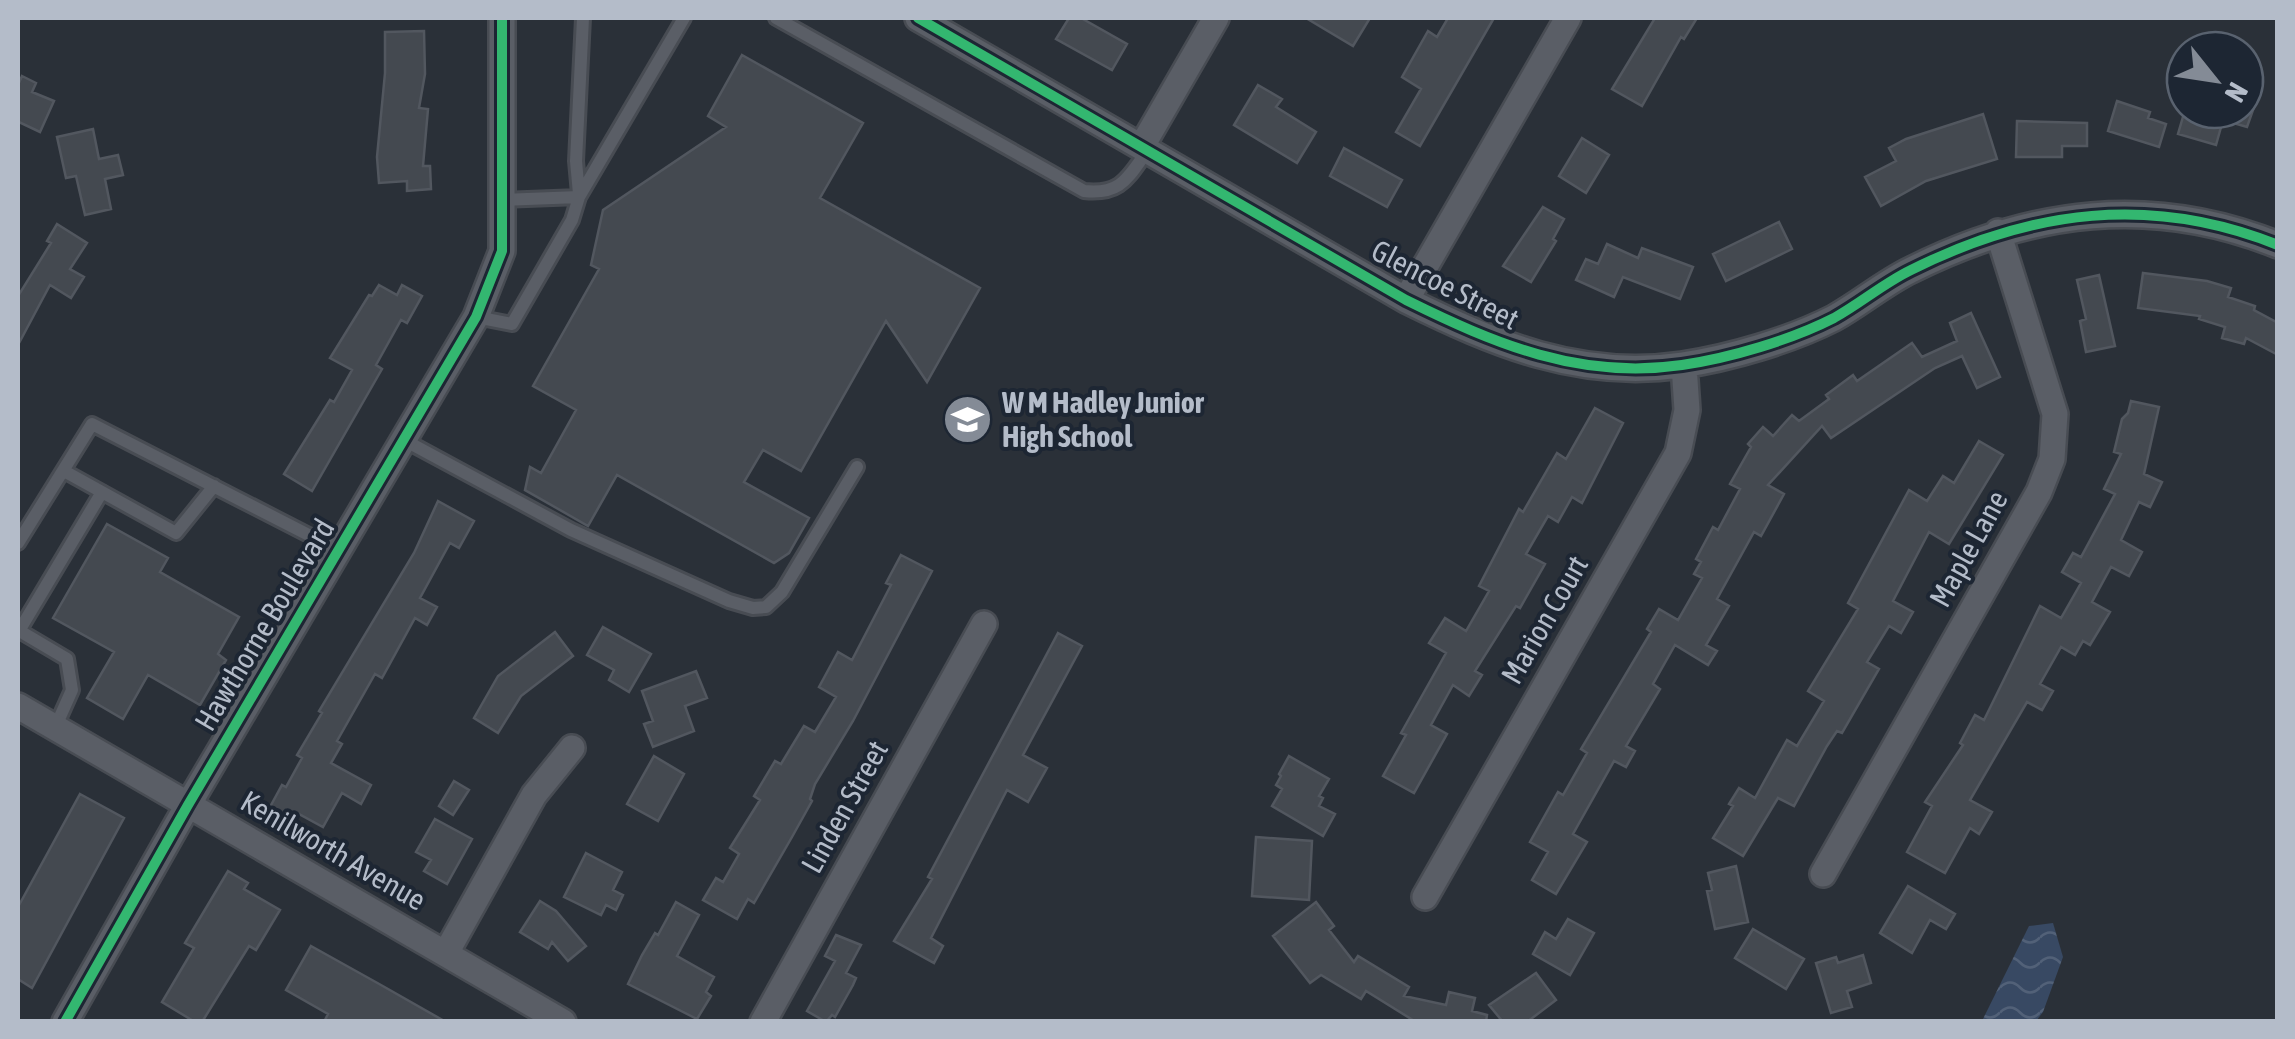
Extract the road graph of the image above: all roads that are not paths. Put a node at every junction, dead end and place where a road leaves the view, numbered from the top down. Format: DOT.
graph roads {
  1 [pos="502,18"];
  2 [pos="583,18"];
  3 [pos="684,18"];
  4 [pos="776,18"];
  5 [pos="918,18"];
  6 [pos="1216,18"];
  7 [pos="1568,18"];
  8 [pos="1145,148"];
  9 [pos="579,197"];
  10 [pos="504,200"];
  11 [pos="1998,232"];
  12 [pos="2278,245"];
  13 [pos="1406,300"];
  14 [pos="476,317"];
  15 [pos="1684,364"];
  16 [pos="404,440"];
  17 [pos="858,467"];
  18 [pos="64,471"];
  19 [pos="214,486"];
  20 [pos="102,492"];
  21 [pos="18,543"];
  22 [pos="338,550"];
  23 [pos="984,624"];
  24 [pos="18,631"];
  25 [pos="18,706"];
  26 [pos="55,728"];
  27 [pos="572,748"];
  28 [pos="188,805"];
  29 [pos="1823,874"];
  30 [pos="1425,897"];
  31 [pos="446,953"];
  32 [pos="65,1022"];
  33 [pos="563,1022"];
  34 [pos="763,1022"];
  1 -- 10 [label="street, Hawthorne Boulevard"];
  2 -- 9 [label="lane"];
  3 -- 9 [label="lane"];
  4 -- 8 [label="lane"];
  5 -- 8 [label="street, Glencoe Street"];
  6 -- 8 [label="street"];
  7 -- 13 [label="street"];
  8 -- 13 [label="street, Glencoe Street"];
  9 -- 10 [label="lane"];
  9 -- 14 [label="lane"];
  10 -- 14 [label="street, Hawthorne Boulevard"];
  11 -- 12 [label="street, Glencoe Street"];
  11 -- 15 [label="street, Glencoe Street"];
  11 -- 29 [label="street, Maple Lane"];
  13 -- 15 [label="street, Glencoe Street"];
  14 -- 16 [label="street, Hawthorne Boulevard"];
  15 -- 30 [label="street, Marion Court"];
  16 -- 17 [label="lane"];
  16 -- 22 [label="street, Hawthorne Boulevard"];
  18 -- 19 [label="lane"];
  18 -- 20 [label="lane"];
  18 -- 21 [label="lane"];
  19 -- 20 [label="lane"];
  19 -- 22 [label="lane"];
  20 -- 24 [label="lane"];
  22 -- 28 [label="street, Hawthorne Boulevard"];
  23 -- 34 [label="street, Linden Street"];
  24 -- 26 [label="lane"];
  25 -- 26 [label="street, Kenilworth Avenue"];
  26 -- 28 [label="street, Kenilworth Avenue"];
  27 -- 31 [label="street"];
  28 -- 31 [label="street, Kenilworth Avenue"];
  28 -- 32 [label="street, Hawthorne Boulevard"];
  31 -- 33 [label="street, Kenilworth Avenue"];
}
